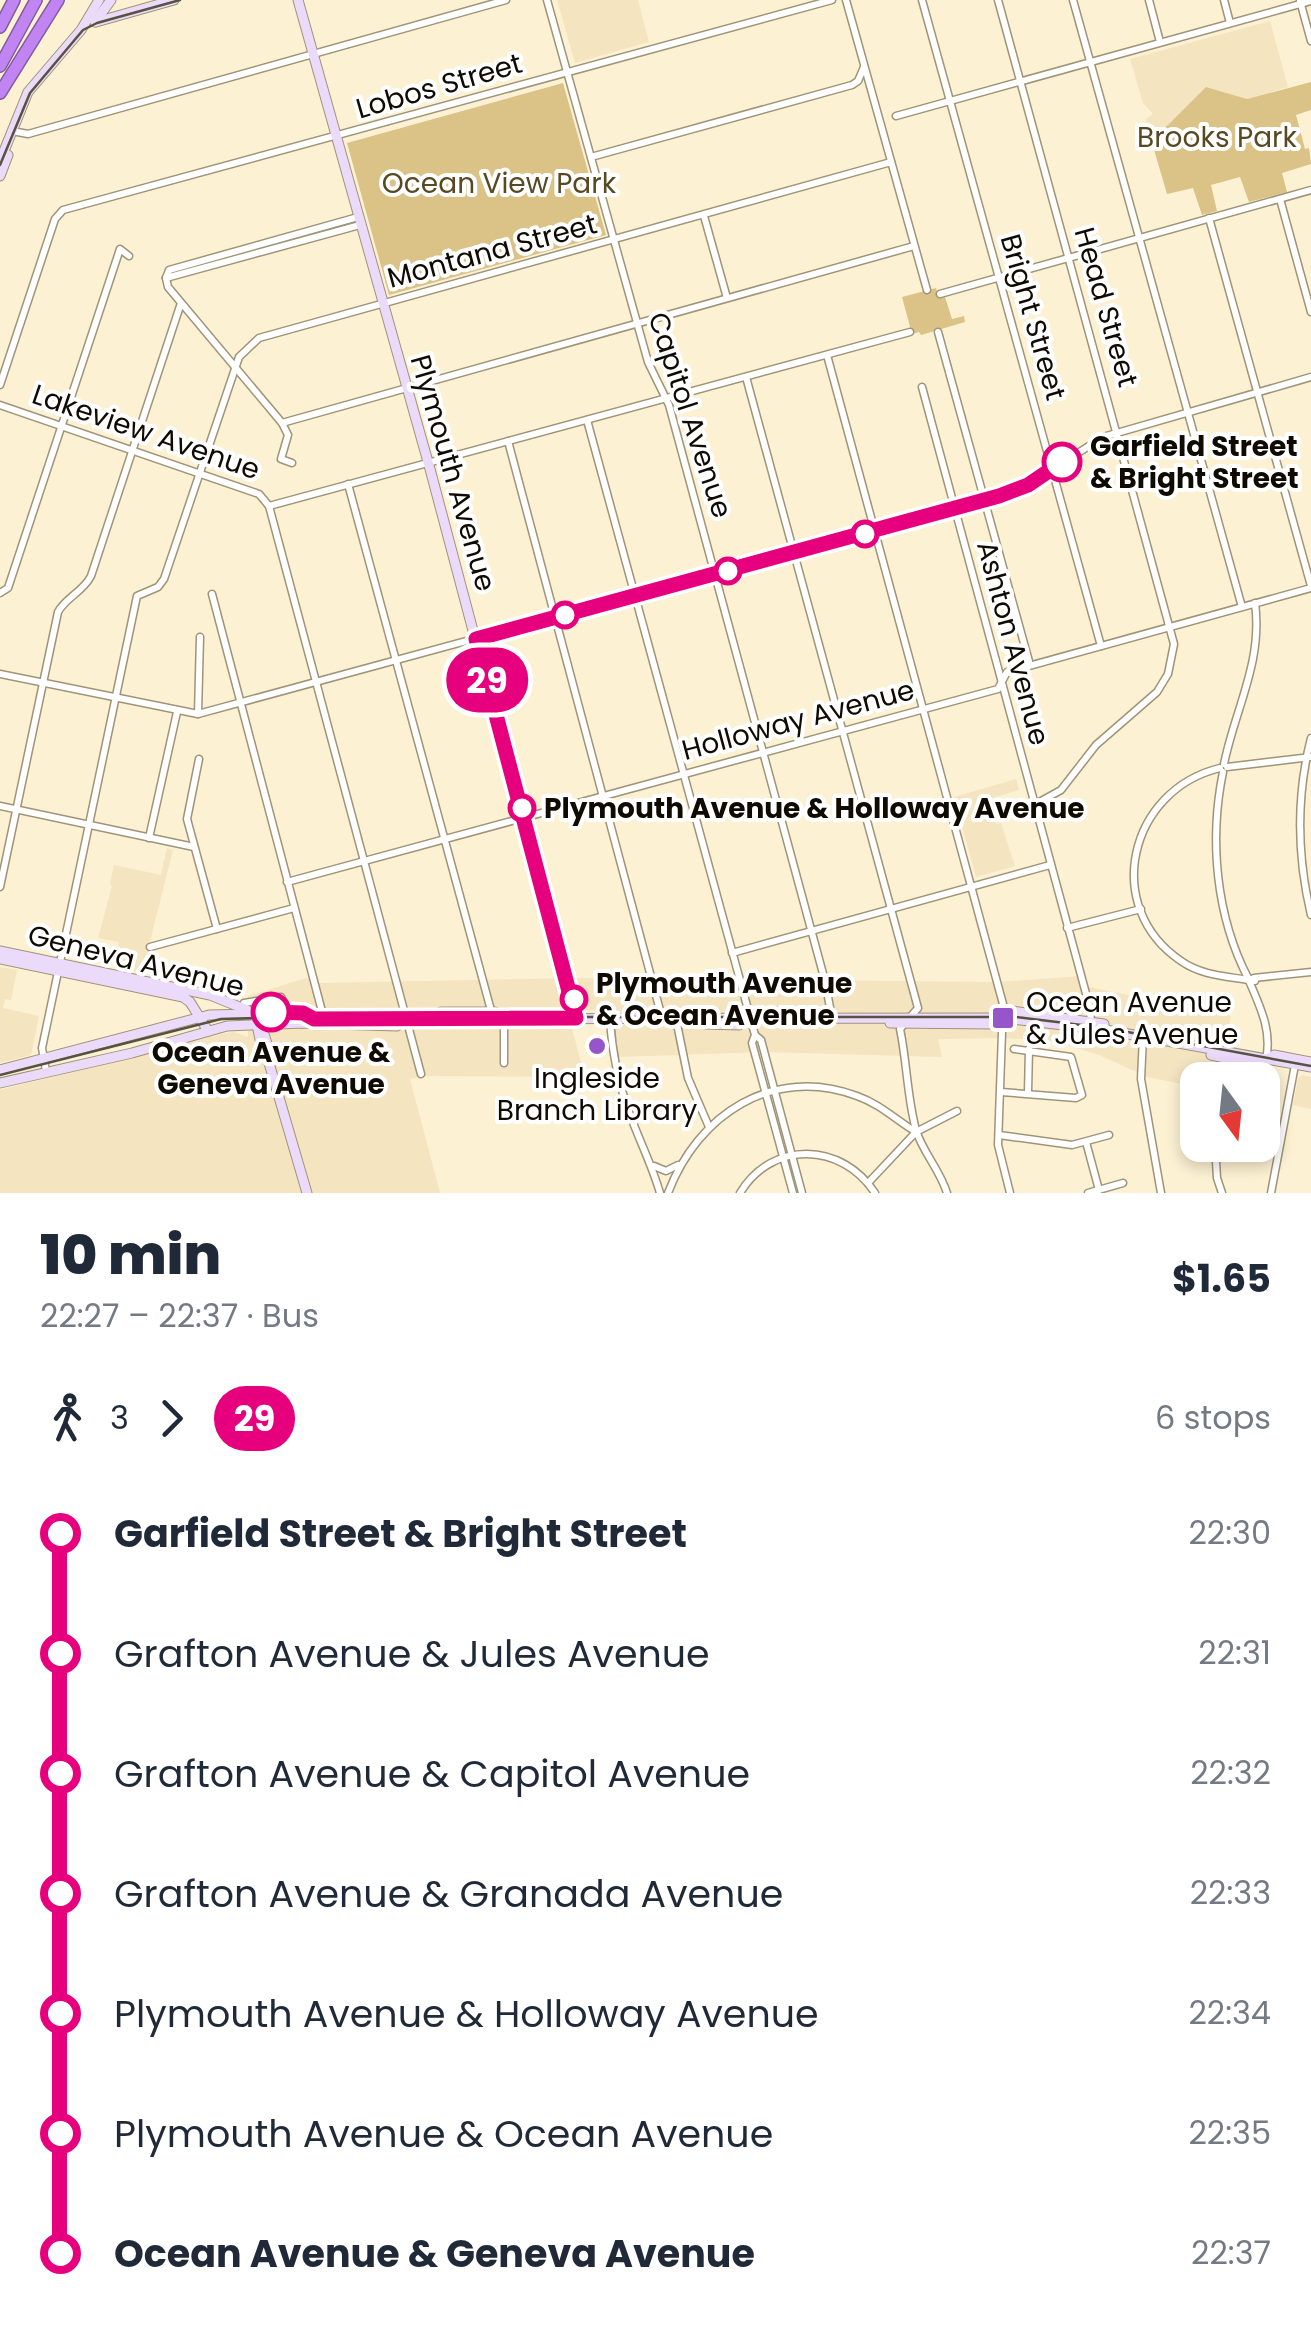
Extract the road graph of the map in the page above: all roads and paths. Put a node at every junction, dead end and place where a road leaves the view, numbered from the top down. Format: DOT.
graph roads {
  1 [pos="14,0"];
  2 [pos="36,0"];
  3 [pos="58,0"];
  4 [pos="99,0"];
  5 [pos="112,0"];
  6 [pos="174,0"];
  7 [pos="298,0"];
  8 [pos="506,0"];
  9 [pos="547,0"];
  10 [pos="832,0"];
  11 [pos="846,0"];
  12 [pos="922,0"];
  13 [pos="998,0"];
  14 [pos="1073,0"];
  15 [pos="1149,0"];
  16 [pos="1224,0"];
  17 [pos="1311,1"];
  18 [pos="1300,2"];
  19 [pos="133,11"];
  20 [pos="96,22"];
  21 [pos="1230,23"];
  22 [pos="0,27"];
  23 [pos="81,30"];
  24 [pos="1311,41"];
  25 [pos="1160,42"];
  26 [pos="313,54"];
  27 [pos="1090,62"];
  28 [pos="0,66"];
  29 [pos="864,66"];
  30 [pos="568,74"];
  31 [pos="1020,81"];
  32 [pos="0,93"];
  33 [pos="950,101"];
  34 [pos="896,116"];
  35 [pos="12,131"];
  36 [pos="336,136"];
  37 [pos="591,158"];
  38 [pos="0,161"];
  39 [pos="891,162"];
  40 [pos="0,176"];
  41 [pos="1311,190"];
  42 [pos="1280,199"];
  43 [pos="704,216"];
  44 [pos="1210,218"];
  45 [pos="359,221"];
  46 [pos="1139,238"];
  47 [pos="614,241"];
  48 [pos="914,246"];
  49 [pos="128,256"];
  50 [pos="1069,258"];
  51 [pos="999,277"];
  52 [pos="927,290"];
  53 [pos="940,294"];
  54 [pos="727,298"];
  55 [pos="182,303"];
  56 [pos="382,305"];
  57 [pos="1311,312"];
  58 [pos="637,324"];
  59 [pos="910,332"];
  60 [pos="938,332"];
  61 [pos="827,355"];
  62 [pos="237,369"];
  63 [pos="746,377"];
  64 [pos="1311,377"];
  65 [pos="0,385"];
  66 [pos="922,387"];
  67 [pos="405,389"];
  68 [pos="1257,391"];
  69 [pos="666,398"];
  70 [pos="0,405"];
  71 [pos="1187,411"];
  72 [pos="588,420"];
  73 [pos="282,423"];
  74 [pos="62,426"];
  75 [pos="1118,432"];
  76 [pos="508,441"];
  77 [pos="133,451"];
  78 [pos="292,463"];
  79 [pos="426,463"];
  80 [pos="1052,469"];
  81 [pos="200,474"];
  82 [pos="348,484"];
  83 [pos="985,500"];
  84 [pos="269,506"];
  85 [pos="954,509"];
  86 [pos="875,531"];
  87 [pos="796,552"];
  88 [pos="716,575"];
  89 [pos="1311,587"];
  90 [pos="4,590"];
  91 [pos="212,594"];
  92 [pos="636,596"];
  93 [pos="1255,603"];
  94 [pos="1242,607"];
  95 [pos="556,617"];
  96 [pos="1171,626"];
  97 [pos="200,638"];
  98 [pos="476,639"];
  99 [pos="1101,646"];
  100 [pos="396,661"];
  101 [pos="1030,666"];
  102 [pos="0,674"];
  103 [pos="317,682"];
  104 [pos="43,683"];
  105 [pos="1001,684"];
  106 [pos="116,699"];
  107 [pos="238,704"];
  108 [pos="924,710"];
  109 [pos="176,712"];
  110 [pos="198,714"];
  111 [pos="844,732"];
  112 [pos="1311,738"];
  113 [pos="764,753"];
  114 [pos="1309,757"];
  115 [pos="200,759"];
  116 [pos="1224,768"];
  117 [pos="685,775"];
  118 [pos="604,796"];
  119 [pos="1034,805"];
  120 [pos="0,806"];
  121 [pos="16,810"];
  122 [pos="524,817"];
  123 [pos="89,825"];
  124 [pos="149,838"];
  125 [pos="444,839"];
  126 [pos="194,847"];
  127 [pos="365,861"];
  128 [pos="1050,866"];
  129 [pos="287,882"];
  130 [pos="0,887"];
  131 [pos="971,887"];
  132 [pos="294,908"];
  133 [pos="891,909"];
  134 [pos="1140,909"];
  135 [pos="1311,915"];
  136 [pos="1067,928"];
  137 [pos="217,929"];
  138 [pos="812,931"];
  139 [pos="150,947"];
  140 [pos="0,951"];
  141 [pos="732,953"];
  142 [pos="0,959"];
  143 [pos="59,968"];
  144 [pos="1311,972"];
  145 [pos="1250,979"];
  146 [pos="257,1000"];
  147 [pos="244,1003"];
  148 [pos="290,1012"];
  149 [pos="496,1016"];
  150 [pos="198,1017"];
  151 [pos="256,1018"];
  152 [pos="406,1018"];
  153 [pos="576,1018"];
  154 [pos="610,1018"];
  155 [pos="662,1018"];
  156 [pos="675,1018"];
  157 [pos="750,1018"];
  158 [pos="832,1018"];
  159 [pos="1003,1018"];
  160 [pos="319,1019"];
  161 [pos="907,1021"];
  162 [pos="303,1023"];
  163 [pos="1090,1024"];
  164 [pos="208,1032"];
  165 [pos="755,1035"];
  166 [pos="1143,1036"];
  167 [pos="1014,1049"];
  168 [pos="1029,1049"];
  169 [pos="1231,1057"];
  170 [pos="43,1058"];
  171 [pos="1266,1060"];
  172 [pos="1230,1062"];
  173 [pos="504,1063"];
  174 [pos="1295,1065"];
  175 [pos="1311,1065"];
  176 [pos="0,1070"];
  177 [pos="46,1071"];
  178 [pos="421,1074"];
  179 [pos="0,1083"];
  180 [pos="775,1091"];
  181 [pos="1001,1092"];
  182 [pos="1028,1092"];
  183 [pos="766,1094"];
  184 [pos="956,1110"];
  185 [pos="709,1126"];
  186 [pos="916,1132"];
  187 [pos="998,1135"];
  188 [pos="1109,1135"];
  189 [pos="1086,1142"];
  190 [pos="787,1156"];
  191 [pos="1216,1162"];
  192 [pos="651,1163"];
  193 [pos="679,1165"];
  194 [pos="868,1183"];
  195 [pos="1122,1183"];
  196 [pos="1099,1190"];
  197 [pos="307,1193"];
  198 [pos="660,1193"];
  199 [pos="668,1193"];
  200 [pos="740,1193"];
  201 [pos="792,1193"];
  202 [pos="802,1193"];
  203 [pos="875,1193"];
  204 [pos="947,1193"];
  205 [pos="1010,1193"];
  206 [pos="1088,1193"];
  207 [pos="1161,1193"];
  208 [pos="1222,1193"];
  209 [pos="1271,1193"];
  1 -- 22 [label="highway"];
  2 -- 28 [label="highway"];
  3 -- 32 [label="highway"];
  4 -- 20 [label="main road"];
  4 -- 23 [label="main road"];
  5 -- 19 [label="main road"];
  5 -- 20 [label="main road"];
  6 -- 19 [label="main road"];
  7 -- 26 [label="main road, Plymouth Avenue"];
  8 -- 26 [label="street"];
  9 -- 30 [label="street, Capitol Avenue"];
  10 -- 30 [label="street, Lobos Street"];
  11 -- 29 [label="street"];
  12 -- 33 [label="street, Bright Street"];
  13 -- 31 [label="street, Head Street"];
  14 -- 27 [label="street"];
  15 -- 25 [label="street"];
  16 -- 21 [label="street"];
  17 -- 18 [label="street"];
  18 -- 21 [label="street"];
  18 -- 24 [label="street"];
  19 -- 20 [label="main road"];
  20 -- 23 [label="main road"];
  21 -- 25 [label="street"];
  23 -- 35 [label="main road"];
  25 -- 27 [label="street"];
  26 -- 35 [label="street"];
  26 -- 36 [label="main road, Plymouth Avenue"];
  27 -- 31 [label="street"];
  27 -- 46 [label="street"];
  29 -- 37 [label="street"];
  29 -- 39 [label="street"];
  30 -- 36 [label="street, Lobos Street"];
  30 -- 37 [label="street, Capitol Avenue"];
  31 -- 33 [label="street"];
  31 -- 50 [label="street, Head Street"];
  33 -- 34 [label="street"];
  33 -- 51 [label="street, Bright Street"];
  35 -- 38 [label="main road"];
  35 -- 40 [label="main road"];
  36 -- 45 [label="main road, Plymouth Avenue"];
  36 -- 65 [label="street, Lobos Street"];
  37 -- 47 [label="street, Capitol Avenue"];
  39 -- 43 [label="street, Montana Street"];
  39 -- 48 [label="street"];
  41 -- 42 [label="street"];
  42 -- 44 [label="street"];
  42 -- 57 [label="street"];
  43 -- 47 [label="street, Montana Street"];
  43 -- 54 [label="street"];
  44 -- 46 [label="street"];
  44 -- 68 [label="street"];
  45 -- 55 [label="street"];
  45 -- 56 [label="main road, Plymouth Avenue"];
  46 -- 50 [label="street"];
  46 -- 71 [label="street"];
  47 -- 56 [label="street, Montana Street"];
  47 -- 58 [label="street, Capitol Avenue"];
  48 -- 52 [label="street"];
  48 -- 54 [label="street"];
  49 -- 74 [label="street"];
  50 -- 51 [label="street"];
  50 -- 75 [label="street, Head Street"];
  51 -- 53 [label="street"];
  51 -- 80 [label="street, Bright Street"];
  54 -- 58 [label="street"];
  55 -- 62 [label="street"];
  55 -- 77 [label="street"];
  56 -- 62 [label="street, Montana Street"];
  56 -- 67 [label="main road, Plymouth Avenue"];
  58 -- 67 [label="street"];
  58 -- 69 [label="street, Capitol Avenue"];
  59 -- 61 [label="street, Lakeview Avenue"];
  60 -- 83 [label="street"];
  61 -- 63 [label="street, Lakeview Avenue"];
  61 -- 86 [label="street"];
  62 -- 73 [label="street"];
  62 -- 81 [label="street"];
  63 -- 69 [label="street, Lakeview Avenue"];
  63 -- 87 [label="street"];
  64 -- 68 [label="street"];
  66 -- 85 [label="street, Ashton Avenue"];
  67 -- 73 [label="street"];
  67 -- 79 [label="main road, Plymouth Avenue"];
  68 -- 71 [label="street"];
  68 -- 89 [label="street"];
  69 -- 72 [label="street, Lakeview Avenue"];
  69 -- 88 [label="street, Capitol Avenue"];
  70 -- 74 [label="street, Lakeview Avenue"];
  71 -- 75 [label="street"];
  71 -- 94 [label="street"];
  72 -- 76 [label="street, Lakeview Avenue"];
  72 -- 92 [label="street"];
  73 -- 78 [label="street"];
  74 -- 77 [label="street, Lakeview Avenue"];
  74 -- 90 [label="street"];
  75 -- 80 [label="street"];
  75 -- 96 [label="street, Head Street"];
  76 -- 79 [label="street, Lakeview Avenue"];
  76 -- 95 [label="street"];
  77 -- 81 [label="street, Lakeview Avenue"];
  77 -- 104 [label="street"];
  79 -- 82 [label="street, Lakeview Avenue"];
  79 -- 98 [label="main road, Plymouth Avenue"];
  80 -- 83 [label="street"];
  80 -- 99 [label="street, Bright Street"];
  81 -- 84 [label="street, Lakeview Avenue"];
  81 -- 106 [label="street"];
  82 -- 84 [label="street, Lakeview Avenue"];
  82 -- 100 [label="street"];
  83 -- 85 [label="street"];
  83 -- 101 [label="street"];
  84 -- 103 [label="street"];
  85 -- 86 [label="street"];
  85 -- 105 [label="street, Ashton Avenue"];
  86 -- 87 [label="street"];
  86 -- 108 [label="street"];
  87 -- 88 [label="street"];
  87 -- 111 [label="street"];
  88 -- 92 [label="street"];
  88 -- 113 [label="street, Capitol Avenue"];
  89 -- 93 [label="street, Holloway Avenue"];
  91 -- 107 [label="street"];
  92 -- 95 [label="street"];
  92 -- 117 [label="street"];
  93 -- 94 [label="street, Holloway Avenue"];
  93 -- 116 [label="street"];
  94 -- 96 [label="street, Holloway Avenue"];
  95 -- 98 [label="street"];
  95 -- 118 [label="street"];
  96 -- 99 [label="street, Holloway Avenue"];
  96 -- 119 [label="street, Head Street"];
  97 -- 110 [label="street"];
  98 -- 100 [label="street"];
  98 -- 122 [label="main road, Plymouth Avenue"];
  99 -- 101 [label="street, Holloway Avenue"];
  100 -- 103 [label="street"];
  100 -- 125 [label="street"];
  101 -- 105 [label="street, Holloway Avenue"];
  102 -- 104 [label="street"];
  103 -- 107 [label="street"];
  103 -- 127 [label="street"];
  104 -- 106 [label="street"];
  104 -- 121 [label="street"];
  105 -- 108 [label="street, Holloway Avenue"];
  105 -- 119 [label="street, Ashton Avenue"];
  106 -- 109 [label="street"];
  106 -- 123 [label="street"];
  107 -- 110 [label="street"];
  107 -- 129 [label="street"];
  108 -- 111 [label="street, Holloway Avenue"];
  108 -- 131 [label="street"];
  109 -- 110 [label="street"];
  109 -- 124 [label="street"];
  111 -- 113 [label="street, Holloway Avenue"];
  111 -- 133 [label="street"];
  112 -- 114 [label="street"];
  113 -- 117 [label="street, Holloway Avenue"];
  113 -- 138 [label="street, Capitol Avenue"];
  114 -- 116 [label="street"];
  114 -- 135 [label="street"];
  115 -- 126 [label="street"];
  116 -- 134 [label="street"];
  116 -- 145 [label="street"];
  117 -- 118 [label="street, Holloway Avenue"];
  117 -- 141 [label="street"];
  118 -- 122 [label="street, Holloway Avenue"];
  118 -- 155 [label="street"];
  119 -- 128 [label="street, Ashton Avenue"];
  120 -- 121 [label="street"];
  121 -- 123 [label="street"];
  121 -- 130 [label="street"];
  122 -- 125 [label="street, Holloway Avenue"];
  122 -- 153 [label="main road, Plymouth Avenue"];
  123 -- 124 [label="street"];
  123 -- 143 [label="street"];
  124 -- 126 [label="street"];
  125 -- 127 [label="street, Holloway Avenue"];
  125 -- 149 [label="street"];
  126 -- 137 [label="street"];
  127 -- 129 [label="street, Holloway Avenue"];
  127 -- 152 [label="street"];
  128 -- 131 [label="street"];
  128 -- 136 [label="street, Ashton Avenue"];
  129 -- 132 [label="street"];
  131 -- 133 [label="street"];
  131 -- 159 [label="street"];
  132 -- 137 [label="street"];
  132 -- 160 [label="street"];
  133 -- 138 [label="street"];
  133 -- 161 [label="street"];
  134 -- 136 [label="street"];
  134 -- 145 [label="street"];
  136 -- 163 [label="street, Ashton Avenue"];
  137 -- 139 [label="street"];
  138 -- 141 [label="street"];
  138 -- 158 [label="street, Capitol Avenue"];
  140 -- 143 [label="main road, Geneva Avenue"];
  141 -- 157 [label="street"];
  142 -- 143 [label="main road, Geneva Avenue"];
  143 -- 150 [label="main road, Geneva Avenue"];
  143 -- 151 [label="main road, Geneva Avenue"];
  143 -- 170 [label="street"];
  144 -- 145 [label="street"];
  145 -- 171 [label="street"];
  146 -- 147 [label="street"];
  146 -- 148 [label="street"];
  146 -- 151 [label="street"];
  148 -- 151 [label="main road"];
  148 -- 160 [label="main road"];
  149 -- 152 [label="main road"];
  149 -- 153 [label="main road"];
  149 -- 173 [label="street"];
  150 -- 151 [label="main road"];
  150 -- 164 [label="main road, Geneva Avenue"];
  150 -- 170 [label="main road"];
  151 -- 162 [label="main road"];
  151 -- 164 [label="main road"];
  151 -- 197 [label="main road"];
  152 -- 160 [label="main road"];
  152 -- 162 [label="main road"];
  152 -- 178 [label="street"];
  153 -- 154 [label="main road"];
  154 -- 155 [label="main road"];
  154 -- 192 [label="street"];
  155 -- 156 [label="main road"];
  156 -- 157 [label="main road"];
  156 -- 185 [label="street"];
  157 -- 158 [label="main road"];
  157 -- 165 [label="street"];
  158 -- 161 [label="main road"];
  159 -- 161 [label="main road"];
  159 -- 163 [label="main road"];
  159 -- 181 [label="street"];
  160 -- 162 [label="main road"];
  161 -- 186 [label="street"];
  163 -- 166 [label="main road"];
  164 -- 177 [label="main road"];
  165 -- 180 [label="street"];
  165 -- 183 [label="street"];
  166 -- 169 [label="main road"];
  166 -- 207 [label="street"];
  167 -- 168 [label="street"];
  168 -- 182 [label="street"];
  168 -- 182 [label="street"];
  169 -- 171 [label="main road"];
  169 -- 172 [label="street"];
  170 -- 176 [label="main road"];
  170 -- 177 [label="street"];
  171 -- 174 [label="main road"];
  171 -- 175 [label="main road"];
  174 -- 175 [label="main road"];
  174 -- 209 [label="street"];
  177 -- 179 [label="main road"];
  180 -- 183 [label="street"];
  180 -- 186 [label="street"];
  180 -- 190 [label="street"];
  181 -- 182 [label="street"];
  181 -- 187 [label="street"];
  183 -- 185 [label="street"];
  183 -- 190 [label="street"];
  184 -- 186 [label="street"];
  185 -- 193 [label="street"];
  186 -- 194 [label="street"];
  186 -- 204 [label="street"];
  187 -- 189 [label="street"];
  187 -- 205 [label="street"];
  188 -- 189 [label="street"];
  189 -- 196 [label="street"];
  190 -- 194 [label="street"];
  190 -- 200 [label="street"];
  190 -- 201 [label="street"];
  190 -- 202 [label="street"];
  191 -- 208 [label="street"];
  192 -- 193 [label="street"];
  192 -- 198 [label="street"];
  193 -- 199 [label="street"];
  194 -- 203 [label="street"];
  195 -- 196 [label="street"];
  196 -- 206 [label="street"];
}
